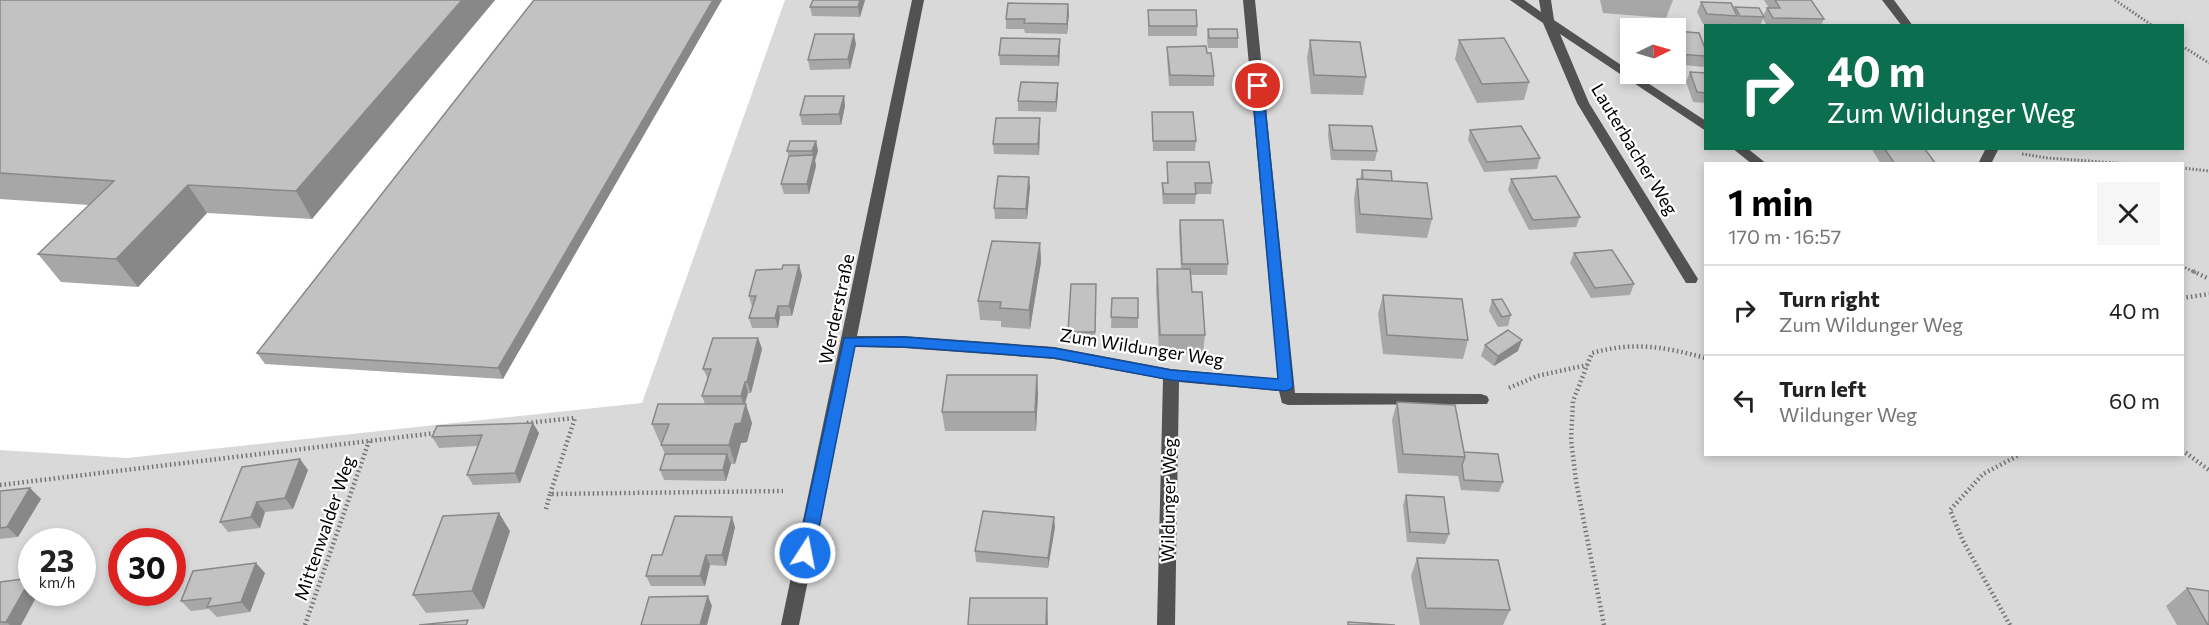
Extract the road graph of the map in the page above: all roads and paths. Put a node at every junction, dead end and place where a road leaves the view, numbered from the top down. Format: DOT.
graph roads {
  1 [pos="918,0"];
  2 [pos="1249,0"];
  3 [pos="1516,0"];
  4 [pos="1545,0"];
  5 [pos="1888,0"];
  6 [pos="2115,0"];
  7 [pos="1550,23"];
  8 [pos="1906,24"];
  9 [pos="2149,24"];
  10 [pos="2184,47"];
  11 [pos="2209,63"];
  12 [pos="1704,126"];
  13 [pos="1741,150"];
  14 [pos="2018,153"];
  15 [pos="2048,161"];
  16 [pos="1758,162"];
  17 [pos="2108,162"];
  18 [pos="2184,168"];
  19 [pos="2209,171"];
  20 [pos="2184,267"];
  21 [pos="1691,279"];
  22 [pos="2209,279"];
  23 [pos="2209,294"];
  24 [pos="2184,298"];
  25 [pos="849,341"];
  26 [pos="1704,357"];
  27 [pos="1587,365"];
  28 [pos="1171,375"];
  29 [pos="1287,392"];
  30 [pos="1481,400"];
  31 [pos="518,424"];
  32 [pos="438,433"];
  33 [pos="369,441"];
  34 [pos="2184,451"];
  35 [pos="2017,456"];
  36 [pos="2209,470"];
  37 [pos="0,485"];
  38 [pos="817,490"];
  39 [pos="550,494"];
  40 [pos="546,509"];
  41 [pos="304,625"];
  42 [pos="790,625"];
  43 [pos="1166,625"];
  44 [pos="1604,625"];
  45 [pos="2010,625"];
  1 -- 25 [label="street, Werderstraße"];
  2 -- 29 [label="street"];
  3 -- 7 [label="street"];
  4 -- 7 [label="street, Lauterbacher Weg"];
  5 -- 8 [label="street"];
  6 -- 9 [label="path"];
  7 -- 12 [label="street"];
  7 -- 21 [label="street, Lauterbacher Weg"];
  10 -- 11 [label="path"];
  13 -- 16 [label="street"];
  14 -- 15 [label="path"];
  15 -- 17 [label="path"];
  18 -- 19 [label="path"];
  20 -- 22 [label="path"];
  23 -- 24 [label="path"];
  25 -- 28 [label="street, Zum Wildunger Weg"];
  25 -- 38 [label="street, Werderstraße"];
  26 -- 27 [label="path"];
  27 -- 30 [label="path"];
  27 -- 44 [label="path"];
  28 -- 29 [label="street, Zum Wildunger Weg"];
  28 -- 43 [label="street, Wildunger Weg"];
  29 -- 30 [label="street, Zum Wildunger Weg"];
  31 -- 39 [label="path"];
  32 -- 33 [label="path"];
  33 -- 37 [label="path"];
  33 -- 41 [label="path, Mittenwalder Weg"];
  34 -- 36 [label="path"];
  35 -- 45 [label="path"];
  38 -- 39 [label="path"];
  38 -- 42 [label="street, Werderstraße"];
  39 -- 40 [label="path"];
}
